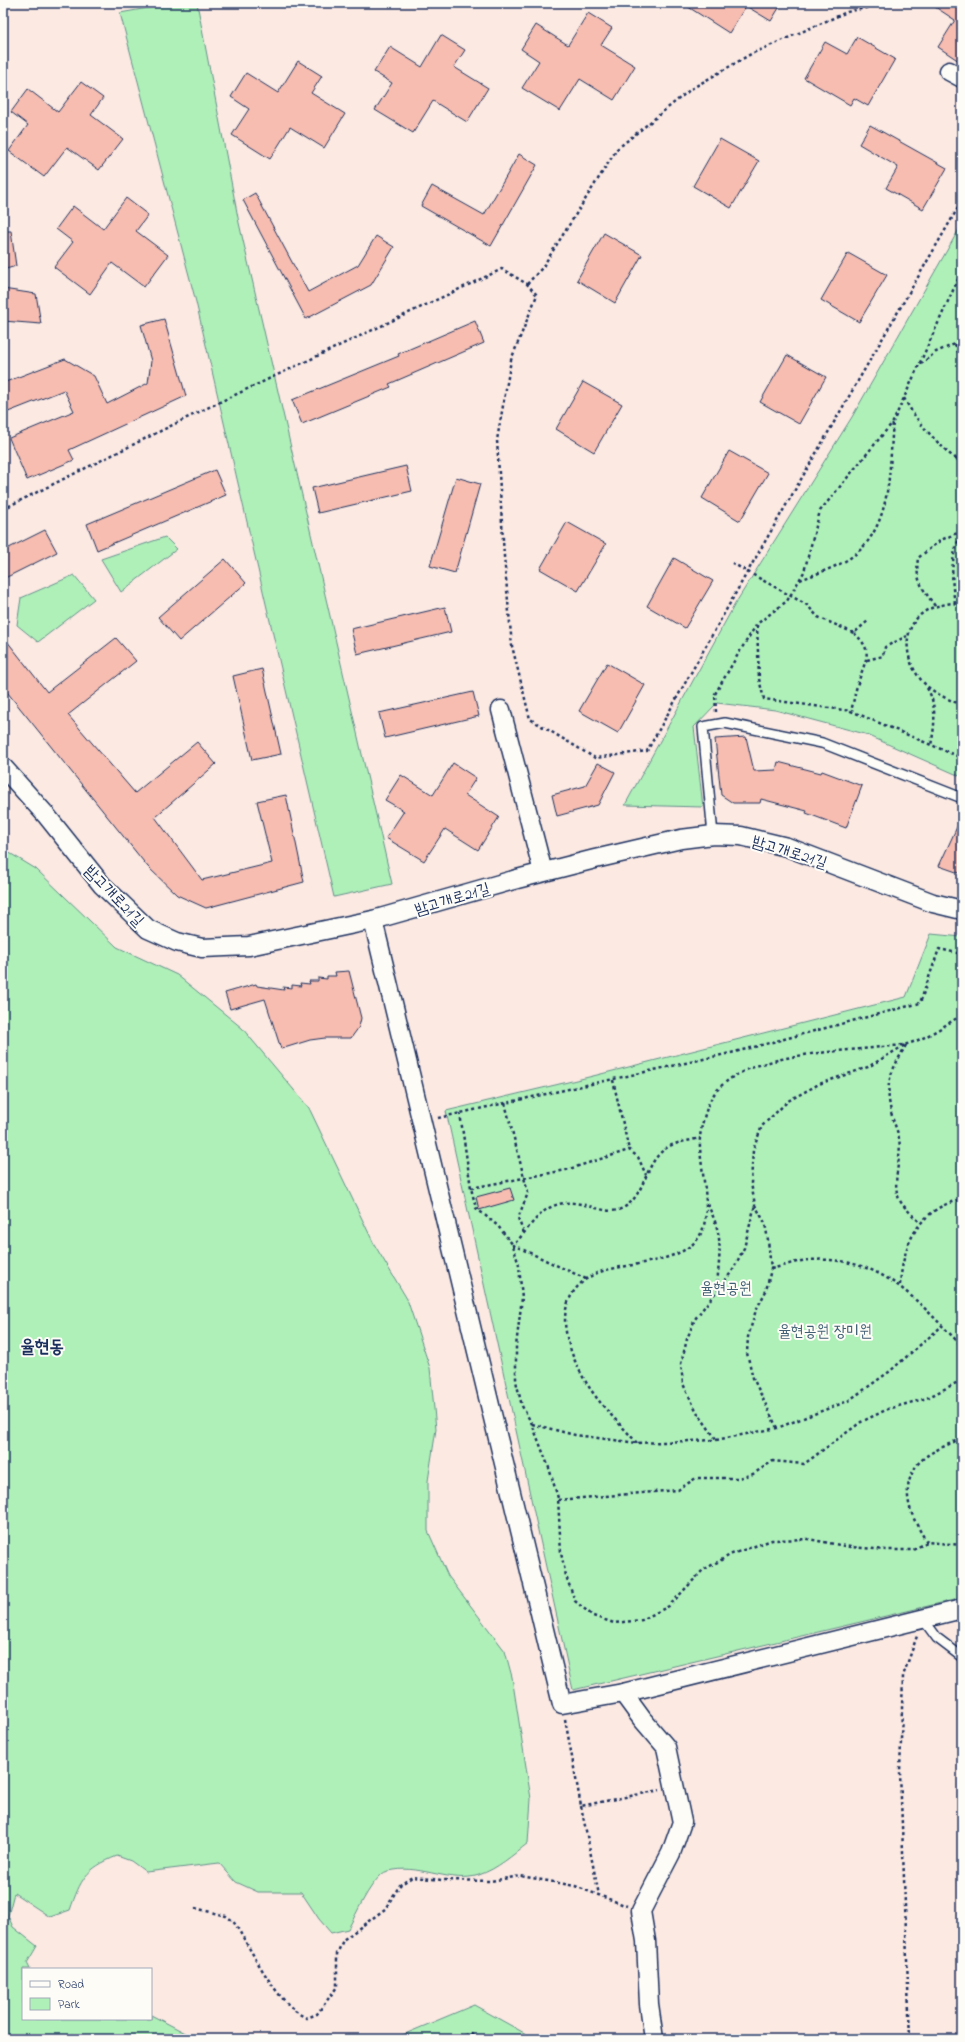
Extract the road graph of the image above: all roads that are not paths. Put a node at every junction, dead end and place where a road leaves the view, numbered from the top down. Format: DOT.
graph roads {
  1 [pos="501,710"];
  2 [pos="3,767"];
  3 [pos="962,798"];
  4 [pos="712,836"];
  5 [pos="543,872"];
  6 [pos="962,910"];
  7 [pos="373,920"];
  8 [pos="962,1609"];
  9 [pos="923,1619"];
  10 [pos="962,1657"];
  11 [pos="623,1693"];
  12 [pos="654,2039"];
  1 -- 5 [label="street"];
  2 -- 7 [label="street, 밤고개로21길"];
  3 -- 4 [label="lane"];
  4 -- 5 [label="street, 밤고개로21길"];
  4 -- 6 [label="street, 밤고개로21길"];
  5 -- 7 [label="street, 밤고개로21길"];
  7 -- 11 [label="street"];
  8 -- 9 [label="street"];
  9 -- 10 [label="lane"];
  9 -- 11 [label="street"];
  11 -- 12 [label="street"];
}
